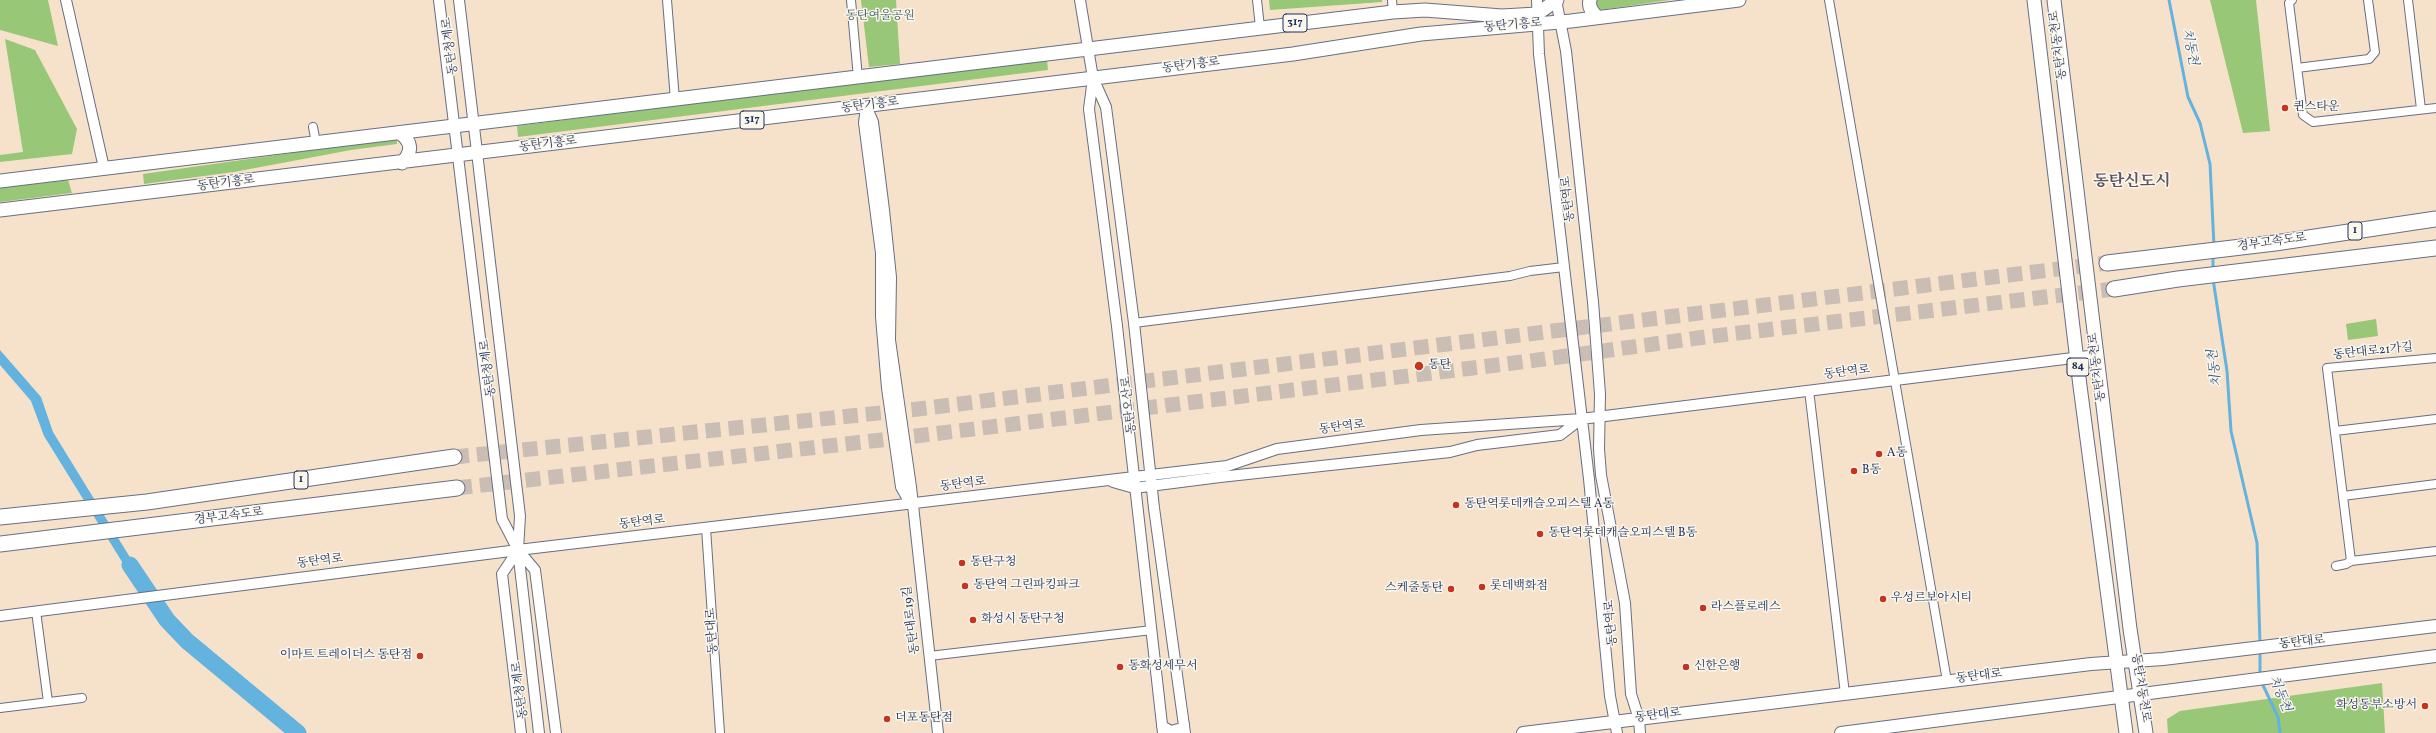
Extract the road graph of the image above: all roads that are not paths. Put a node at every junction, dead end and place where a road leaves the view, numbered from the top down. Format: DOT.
graph roads {
  1 [pos="66,0"];
  2 [pos="439,0"];
  3 [pos="459,0"];
  4 [pos="666,0"];
  5 [pos="850,0"];
  6 [pos="1080,0"];
  7 [pos="1257,0"];
  8 [pos="1537,0"];
  9 [pos="1556,0"];
  10 [pos="1590,0"];
  11 [pos="1739,0"];
  12 [pos="1829,0"];
  13 [pos="2034,0"];
  14 [pos="2054,0"];
  15 [pos="2292,0"];
  16 [pos="2368,0"];
  17 [pos="2408,0"];
  18 [pos="1393,6"];
  19 [pos="1597,17"];
  20 [pos="1537,19"];
  21 [pos="1561,22"];
  22 [pos="1260,27"];
  23 [pos="1088,49"];
  24 [pos="2297,68"];
  25 [pos="858,78"];
  26 [pos="1093,78"];
  27 [pos="675,100"];
  28 [pos="866,106"];
  29 [pos="2436,108"];
  30 [pos="2421,110"];
  31 [pos="473,124"];
  32 [pos="314,127"];
  33 [pos="454,127"];
  34 [pos="400,133"];
  35 [pos="316,143"];
  36 [pos="477,154"];
  37 [pos="458,156"];
  38 [pos="402,162"];
  39 [pos="104,168"];
  40 [pos="0,181"];
  41 [pos="0,210"];
  42 [pos="2436,219"];
  43 [pos="2436,248"];
  44 [pos="2107,263"];
  45 [pos="1564,267"];
  46 [pos="2114,289"];
  47 [pos="1134,323"];
  48 [pos="2097,355"];
  49 [pos="2077,357"];
  50 [pos="2436,358"];
  51 [pos="1895,380"];
  52 [pos="1809,390"];
  53 [pos="1600,416"];
  54 [pos="1581,419"];
  55 [pos="2436,419"];
  56 [pos="1506,424"];
  57 [pos="2335,432"];
  58 [pos="1508,441"];
  59 [pos="454,457"];
  60 [pos="1601,475"];
  61 [pos="1589,479"];
  62 [pos="1151,481"];
  63 [pos="1134,483"];
  64 [pos="2436,484"];
  65 [pos="457,488"];
  66 [pos="2343,496"];
  67 [pos="911,504"];
  68 [pos="0,517"];
  69 [pos="706,528"];
  70 [pos="0,544"];
  71 [pos="518,550"];
  72 [pos="2436,551"];
  73 [pos="2351,561"];
  74 [pos="2336,566"];
  75 [pos="36,611"];
  76 [pos="0,616"];
  77 [pos="2436,626"];
  78 [pos="1152,630"];
  79 [pos="929,656"];
  80 [pos="2436,656"];
  81 [pos="2136,661"];
  82 [pos="2116,662"];
  83 [pos="1947,681"];
  84 [pos="1845,694"];
  85 [pos="2141,694"];
  86 [pos="2122,697"];
  87 [pos="82,698"];
  88 [pos="48,702"];
  89 [pos="0,708"];
  90 [pos="1639,719"];
  91 [pos="1616,727"];
  92 [pos="1162,729"];
  93 [pos="1185,729"];
  94 [pos="1571,730"];
  95 [pos="521,733"];
  96 [pos="539,733"];
  97 [pos="556,733"];
  98 [pos="720,733"];
  99 [pos="938,733"];
  100 [pos="1523,733"];
  101 [pos="1640,733"];
  102 [pos="1841,733"];
  103 [pos="2126,733"];
  104 [pos="2146,733"];
  1 -- 39 [label="street"];
  2 -- 33 [label="street"];
  3 -- 31 [label="street, 동탄청계로"];
  4 -- 27 [label="street"];
  5 -- 25 [label="street"];
  6 -- 23 [label="street, 동탄오산로"];
  7 -- 22 [label="street"];
  8 -- 20 [label="street, 동탄역로"];
  9 -- 20 [label="main road, 동탄기흥로"];
  9 -- 21 [label="street, 동탄역로"];
  10 -- 19 [label="main road"];
  11 -- 19 [label="main road, 동탄기흥로 / 317"];
  12 -- 51 [label="street"];
  13 -- 49 [label="main road, 동탄치동천로 / 84"];
  14 -- 48 [label="main road, 동탄치동천로 / 84"];
  15 -- 24 [label="street"];
  16 -- 24 [label="street"];
  17 -- 30 [label="street"];
  18 -- 20 [label="main road, 동탄기흥로 / 317"];
  18 -- 22 [label="main road, 동탄기흥로 / 317"];
  19 -- 21 [label="main road, 동탄기흥로 / 317"];
  20 -- 21 [label="main road, 동탄기흥로 / 317"];
  20 -- 26 [label="main road, 동탄기흥로 / 317"];
  20 -- 45 [label="street, 동탄역로"];
  21 -- 53 [label="street, 동탄역로"];
  22 -- 23 [label="main road, 동탄기흥로 / 317"];
  23 -- 25 [label="main road, 동탄기흥로 / 317"];
  23 -- 26 [label="street, 동탄오산로"];
  24 -- 30 [label="street"];
  25 -- 27 [label="main road, 동탄기흥로 / 317"];
  26 -- 28 [label="main road, 동탄기흥로 / 317"];
  26 -- 47 [label="street, 동탄오산로"];
  26 -- 63 [label="street, 동탄오산로"];
  27 -- 31 [label="main road, 동탄기흥로 / 317"];
  28 -- 36 [label="main road, 동탄기흥로 / 317"];
  28 -- 67 [label="street"];
  29 -- 30 [label="street"];
  31 -- 33 [label="main road, 동탄기흥로 / 317"];
  31 -- 36 [label="street, 동탄청계로"];
  32 -- 35 [label="street"];
  33 -- 34 [label="main road, 동탄기흥로 / 317"];
  33 -- 37 [label="street"];
  34 -- 35 [label="main road, 동탄기흥로 / 317"];
  34 -- 38 [label="main road"];
  35 -- 39 [label="main road, 동탄기흥로 / 317"];
  36 -- 37 [label="main road, 동탄기흥로 / 317"];
  36 -- 71 [label="street, 동탄청계로"];
  37 -- 38 [label="main road, 동탄기흥로 / 317"];
  37 -- 71 [label="street"];
  38 -- 41 [label="main road, 동탄기흥로 / 317"];
  39 -- 40 [label="main road, 동탄기흥로 / 317"];
  42 -- 44 [label="highway, 경부고속도로 / 1"];
  43 -- 46 [label="highway, 경부고속도로 / 1"];
  45 -- 47 [label="street"];
  45 -- 54 [label="street, 동탄역로"];
  47 -- 62 [label="street, 동탄오산로"];
  48 -- 49 [label="street, 동탄역로"];
  48 -- 81 [label="main road, 동탄치동천로 / 84"];
  49 -- 51 [label="street, 동탄역로"];
  49 -- 82 [label="main road, 동탄치동천로 / 84"];
  50 -- 57 [label="street, 동탄대로21가길"];
  51 -- 52 [label="street, 동탄역로"];
  51 -- 83 [label="street"];
  52 -- 53 [label="street, 동탄역로"];
  52 -- 84 [label="street"];
  53 -- 54 [label="street, 동탄역로"];
  53 -- 60 [label="street, 동탄역로"];
  54 -- 56 [label="street, 동탄역로"];
  54 -- 58 [label="street, 동탄역로"];
  54 -- 61 [label="street, 동탄역로"];
  55 -- 57 [label="street"];
  56 -- 58 [label="street"];
  56 -- 62 [label="street, 동탄역로"];
  57 -- 66 [label="street, 동탄대로21가길"];
  58 -- 62 [label="street, 동탄역로"];
  59 -- 68 [label="highway, 1"];
  60 -- 61 [label="street"];
  60 -- 90 [label="street, 동탄역로"];
  61 -- 91 [label="street, 동탄역로"];
  62 -- 63 [label="street, 동탄역로"];
  62 -- 93 [label="street, 동탄오산로"];
  63 -- 67 [label="street, 동탄역로"];
  63 -- 78 [label="street, 동탄오산로"];
  64 -- 66 [label="street"];
  65 -- 70 [label="highway, 경부고속도로 / 1"];
  66 -- 73 [label="street, 동탄대로21가길"];
  67 -- 69 [label="street, 동탄역로"];
  67 -- 79 [label="street, 동탄대로19길"];
  69 -- 71 [label="street, 동탄역로"];
  69 -- 98 [label="street, 동탄대로"];
  71 -- 75 [label="street, 동탄역로"];
  71 -- 95 [label="street"];
  71 -- 96 [label="street, 동탄청계로"];
  71 -- 97 [label="street"];
  72 -- 73 [label="street"];
  73 -- 74 [label="street"];
  75 -- 76 [label="street"];
  75 -- 88 [label="street"];
  77 -- 81 [label="main road, 동탄대로"];
  78 -- 79 [label="street"];
  78 -- 92 [label="street, 동탄오산로"];
  79 -- 99 [label="street, 동탄대로19길"];
  80 -- 85 [label="main road"];
  81 -- 82 [label="main road, 동탄대로"];
  81 -- 85 [label="main road, 동탄치동천로 / 84"];
  82 -- 83 [label="main road, 동탄대로"];
  82 -- 86 [label="main road, 동탄치동천로 / 84"];
  83 -- 84 [label="main road, 동탄대로"];
  84 -- 90 [label="main road, 동탄대로"];
  85 -- 86 [label="main road"];
  85 -- 104 [label="main road, 동탄치동천로 / 84"];
  86 -- 102 [label="main road"];
  86 -- 103 [label="main road, 동탄치동천로 / 84"];
  87 -- 88 [label="street"];
  88 -- 89 [label="street"];
  90 -- 91 [label="main road, 동탄대로"];
  90 -- 101 [label="street, 동탄역로"];
  91 -- 94 [label="main road, 동탄대로"];
  92 -- 93 [label="street"];
  94 -- 100 [label="main road, 동탄대로"];
}
